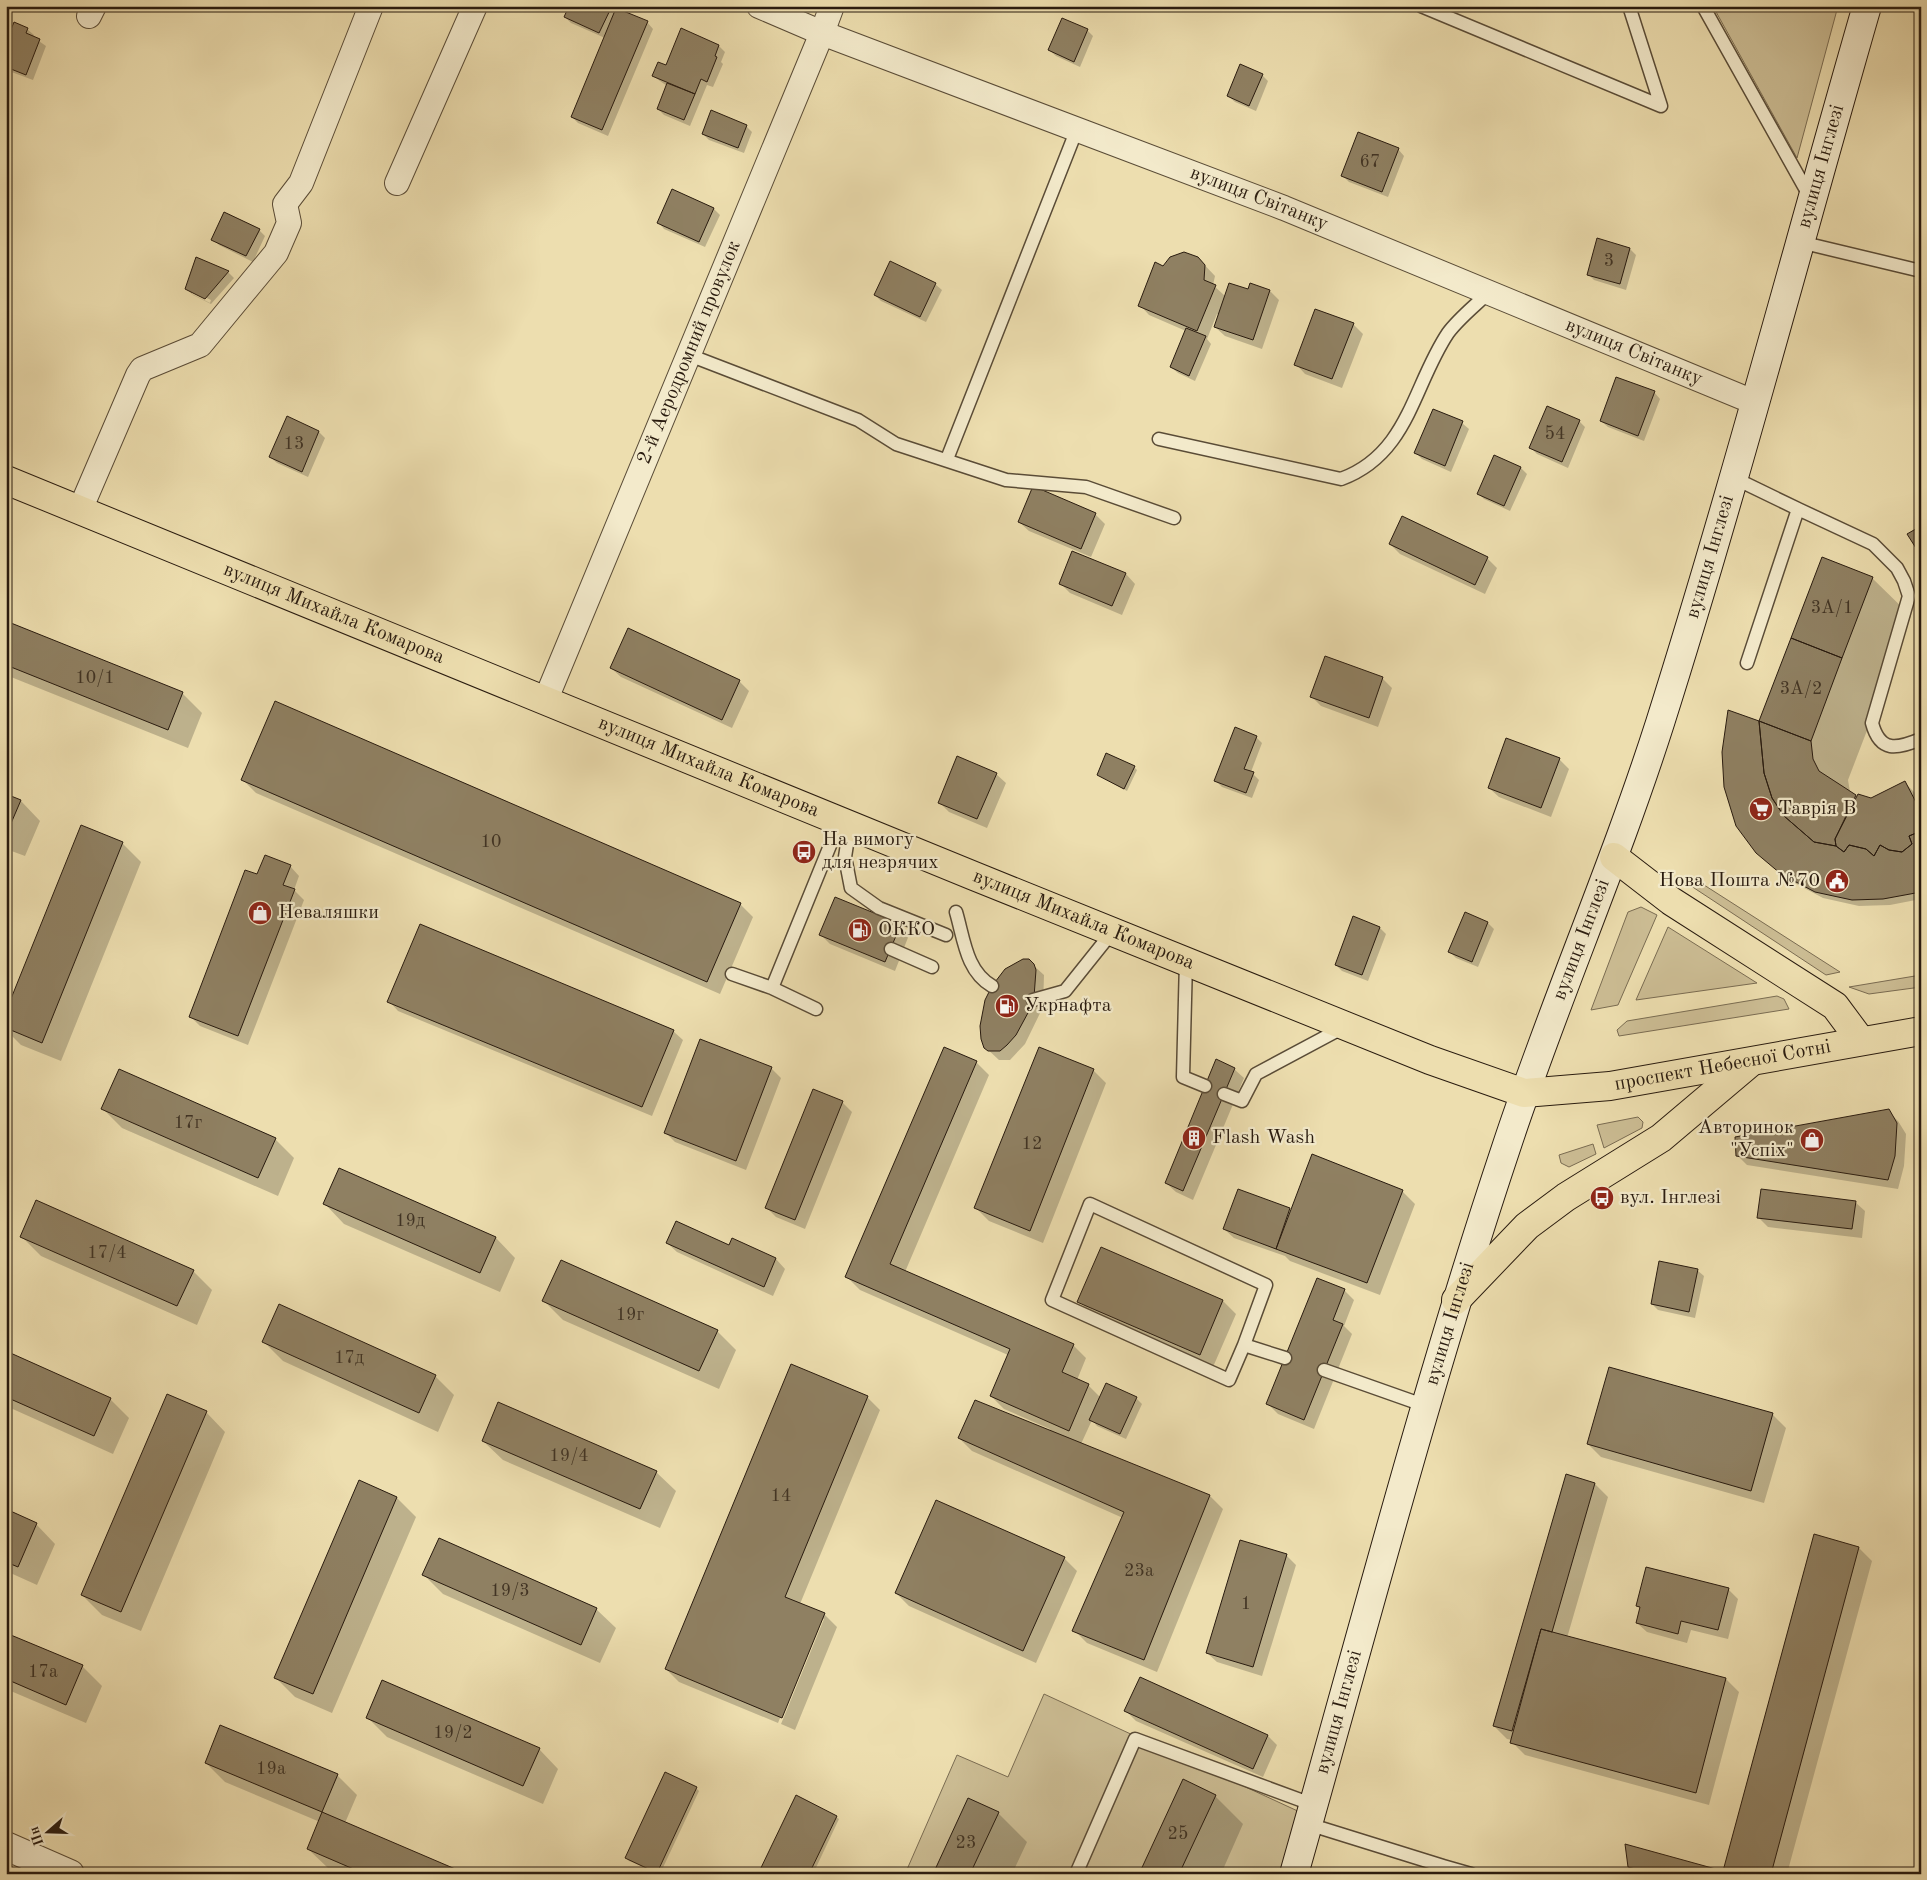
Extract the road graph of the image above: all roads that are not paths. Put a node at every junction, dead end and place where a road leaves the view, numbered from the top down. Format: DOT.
graph roads {
  1 [pos="371,6"];
  2 [pos="475,6"];
  3 [pos="759,6"];
  4 [pos="832,6"];
  5 [pos="1421,6"];
  6 [pos="1629,6"];
  7 [pos="1703,6"];
  8 [pos="1866,6"];
  9 [pos="822,34"];
  10 [pos="1077,130"];
  11 [pos="397,184"];
  12 [pos="1811,199"];
  13 [pos="1800,242"];
  14 [pos="1921,271"];
  15 [pos="1489,292"];
  16 [pos="689,355"];
  17 [pos="1756,403"];
  18 [pos="1159,439"];
  19 [pos="947,459"];
  20 [pos="1734,478"];
  21 [pos="6,480"];
  22 [pos="1798,509"];
  23 [pos="80,510"];
  24 [pos="1174,518"];
  25 [pos="1747,663"];
  26 [pos="546,699"];
  27 [pos="1921,739"];
  28 [pos="845,823"];
  29 [pos="1614,857"];
  30 [pos="956,912"];
  31 [pos="1113,931"];
  32 [pos="946,935"];
  33 [pos="891,949"];
  34 [pos="1186,961"];
  35 [pos="932,967"];
  36 [pos="732,974"];
  37 [pos="992,986"];
  38 [pos="772,988"];
  39 [pos="1033,1000"];
  40 [pos="816,1009"];
  41 [pos="1346,1026"];
  42 [pos="1921,1031"];
  43 [pos="1861,1040"];
  44 [pos="1752,1060"];
  45 [pos="1205,1086"];
  46 [pos="1524,1093"];
  47 [pos="1224,1094"];
  48 [pos="1456,1300"];
  49 [pos="1244,1345"];
  50 [pos="1285,1358"];
  51 [pos="1324,1370"];
  52 [pos="1426,1406"];
  53 [pos="1311,1815"];
  54 [pos="6,1846"];
  55 [pos="1442,1870"];
  56 [pos="70,1874"];
  57 [pos="1076,1874"];
  58 [pos="1294,1874"];
  59 [pos="1471,1874"];
  1 -- 23 [label="street"];
  2 -- 11 [label="street"];
  3 -- 9 [label="street, вулиця Світанку"];
  4 -- 9 [label="street, 2-й Аеродромний провулок"];
  5 -- 6 [label="lane"];
  7 -- 12 [label="lane"];
  8 -- 12 [label="main road, вулиця Інглезі"];
  9 -- 10 [label="street, вулиця Світанку"];
  9 -- 16 [label="street, 2-й Аеродромний провулок"];
  10 -- 15 [label="street, вулиця Світанку"];
  10 -- 19 [label="lane"];
  12 -- 13 [label="main road, вулиця Інглезі"];
  13 -- 14 [label="lane"];
  13 -- 17 [label="main road, вулиця Інглезі"];
  15 -- 17 [label="street, вулиця Світанку"];
  15 -- 18 [label="lane"];
  16 -- 19 [label="lane"];
  16 -- 26 [label="street, 2-й Аеродромний провулок"];
  17 -- 20 [label="main road, вулиця Інглезі"];
  19 -- 24 [label="lane"];
  20 -- 22 [label="lane"];
  20 -- 29 [label="main road, вулиця Інглезі"];
  21 -- 23 [label="main road, вулиця Михайла Комарова"];
  22 -- 25 [label="lane"];
  22 -- 27 [label="lane"];
  23 -- 26 [label="main road, вулиця Михайла Комарова"];
  26 -- 28 [label="main road, вулиця Михайла Комарова"];
  28 -- 31 [label="main road, вулиця Михайла Комарова"];
  28 -- 32 [label="lane"];
  28 -- 38 [label="lane"];
  29 -- 43 [label="main road"];
  29 -- 46 [label="main road, вулиця Інглезі"];
  30 -- 37 [label="lane"];
  31 -- 34 [label="main road, вулиця Михайла Комарова"];
  31 -- 39 [label="lane"];
  33 -- 35 [label="lane"];
  34 -- 41 [label="main road, вулиця Михайла Комарова"];
  34 -- 45 [label="lane"];
  36 -- 38 [label="lane"];
  38 -- 40 [label="lane"];
  41 -- 46 [label="main road, вулиця Михайла Комарова"];
  41 -- 47 [label="lane"];
  42 -- 43 [label="main road, проспект Небесної Сотні"];
  43 -- 44 [label="main road, проспект Небесної Сотні"];
  44 -- 46 [label="main road, проспект Небесної Сотні"];
  44 -- 48 [label="main road"];
  46 -- 48 [label="main road, вулиця Інглезі"];
  48 -- 52 [label="main road, вулиця Інглезі"];
  49 -- 49 [label="lane"];
  49 -- 50 [label="lane"];
  51 -- 52 [label="lane"];
  52 -- 53 [label="main road, вулиця Інглезі"];
  53 -- 55 [label="lane"];
  53 -- 57 [label="lane"];
  53 -- 58 [label="main road, вулиця Інглезі"];
  54 -- 56 [label="main road"];
  55 -- 59 [label="lane"];
}
